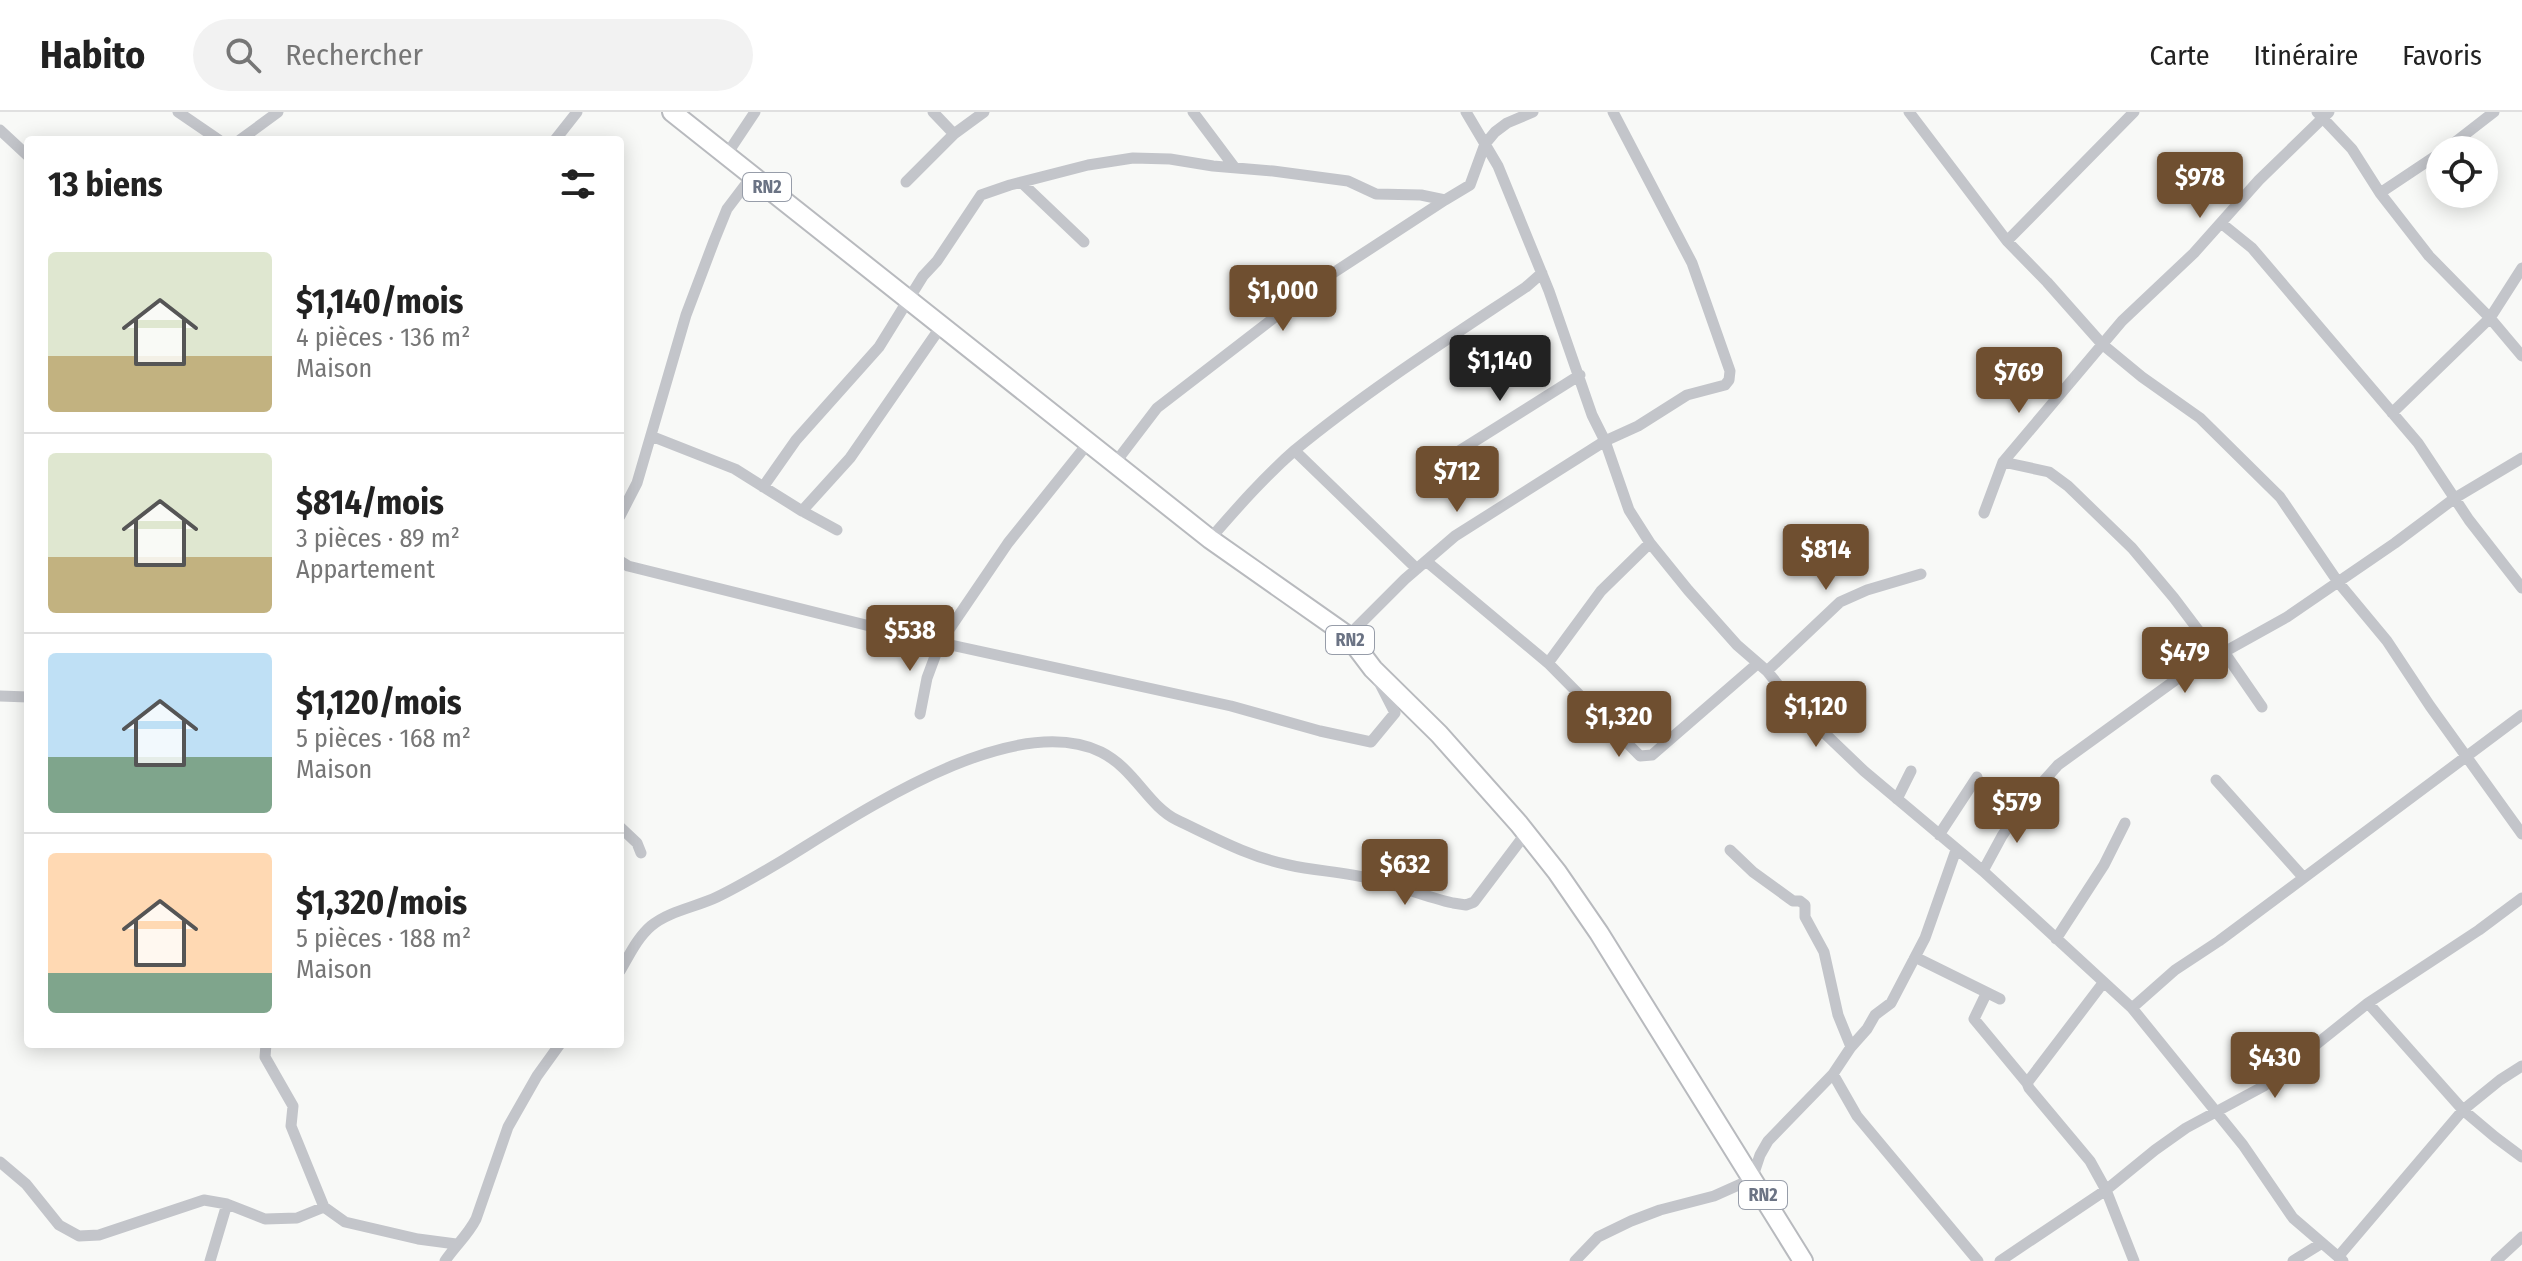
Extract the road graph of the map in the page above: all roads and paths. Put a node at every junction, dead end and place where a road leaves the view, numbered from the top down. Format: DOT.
graph roads {
  1 [pos="178,112"];
  2 [pos="278,112"];
  3 [pos="577,112"];
  4 [pos="672,112"];
  5 [pos="755,112"];
  6 [pos="933,112"];
  7 [pos="984,112"];
  8 [pos="1193,112"];
  9 [pos="1466,112"];
  10 [pos="1533,112"];
  11 [pos="1613,112"];
  12 [pos="1909,112"];
  13 [pos="2134,112"];
  14 [pos="2494,112"];
  15 [pos="2323,114"];
  16 [pos="0,130"];
  17 [pos="954,134"];
  18 [pos="213,136"];
  19 [pos="245,136"];
  20 [pos="558,136"];
  21 [pos="2463,136"];
  22 [pos="1485,144"];
  23 [pos="24,152"];
  24 [pos="727,154"];
  25 [pos="2426,162"];
  26 [pos="1235,168"];
  27 [pos="752,176"];
  28 [pos="906,182"];
  29 [pos="1021,182"];
  30 [pos="2380,193"];
  31 [pos="1445,200"];
  32 [pos="2221,223"];
  33 [pos="2007,241"];
  34 [pos="1084,242"];
  35 [pos="2522,268"];
  36 [pos="1542,273"];
  37 [pos="909,299"];
  38 [pos="2490,318"];
  39 [pos="942,325"];
  40 [pos="2102,344"];
  41 [pos="2522,356"];
  42 [pos="1580,375"];
  43 [pos="2392,413"];
  44 [pos="651,436"];
  45 [pos="1605,441"];
  46 [pos="1089,442"];
  47 [pos="1295,451"];
  48 [pos="2522,458"];
  49 [pos="2003,462"];
  50 [pos="1115,463"];
  51 [pos="1440,463"];
  52 [pos="763,487"];
  53 [pos="2455,498"];
  54 [pos="624,508"];
  55 [pos="802,511"];
  56 [pos="1984,513"];
  57 [pos="837,530"];
  58 [pos="1210,539"];
  59 [pos="1650,543"];
  60 [pos="624,564"];
  61 [pos="1421,565"];
  62 [pos="1921,574"];
  63 [pos="2338,582"];
  64 [pos="2522,588"];
  65 [pos="1348,636"];
  66 [pos="940,643"];
  67 [pos="2220,654"];
  68 [pos="1548,663"];
  69 [pos="1757,664"];
  70 [pos="1373,669"];
  71 [pos="1767,671"];
  72 [pos="0,696"];
  73 [pos="24,697"];
  74 [pos="2262,707"];
  75 [pos="920,714"];
  76 [pos="2522,715"];
  77 [pos="2467,758"];
  78 [pos="1911,771"];
  79 [pos="1977,777"];
  80 [pos="2216,780"];
  81 [pos="1897,799"];
  82 [pos="2125,823"];
  83 [pos="624,831"];
  84 [pos="1526,833"];
  85 [pos="2522,834"];
  86 [pos="1939,835"];
  87 [pos="1730,850"];
  88 [pos="1956,850"];
  89 [pos="641,853"];
  90 [pos="1983,871"];
  91 [pos="2303,877"];
  92 [pos="2522,898"];
  93 [pos="2056,939"];
  94 [pos="1914,959"];
  95 [pos="624,964"];
  96 [pos="2103,983"];
  97 [pos="1986,994"];
  98 [pos="2000,999"];
  99 [pos="2368,1003"];
  100 [pos="2132,1008"];
  101 [pos="1851,1047"];
  102 [pos="266,1048"];
  103 [pos="557,1048"];
  104 [pos="2522,1066"];
  105 [pos="1833,1074"];
  106 [pos="2027,1083"];
  107 [pos="2463,1110"];
  108 [pos="2215,1112"];
  109 [pos="2522,1157"];
  110 [pos="0,1162"];
  111 [pos="1752,1179"];
  112 [pos="2106,1190"];
  113 [pos="227,1204"];
  114 [pos="324,1207"];
  115 [pos="2522,1237"];
  116 [pos="2322,1243"];
  117 [pos="456,1244"];
  118 [pos="2341,1259"];
  119 [pos="210,1261"];
  120 [pos="445,1261"];
  121 [pos="1575,1261"];
  122 [pos="1803,1261"];
  123 [pos="1978,1261"];
  124 [pos="2000,1261"];
  125 [pos="2134,1261"];
  126 [pos="2293,1261"];
  127 [pos="2496,1261"];
  1 -- 18 [label="street"];
  2 -- 19 [label="street"];
  3 -- 20 [label="street"];
  4 -- 24 [label="highway, RN2"];
  5 -- 24 [label="street"];
  6 -- 17 [label="street"];
  7 -- 17 [label="street"];
  8 -- 26 [label="street"];
  9 -- 22 [label="street"];
  10 -- 22 [label="street"];
  11 -- 45 [label="street"];
  12 -- 33 [label="street"];
  13 -- 33 [label="street"];
  14 -- 21 [label="street"];
  15 -- 30 [label="street"];
  15 -- 32 [label="street"];
  16 -- 23 [label="street"];
  17 -- 28 [label="street"];
  22 -- 31 [label="street"];
  22 -- 36 [label="street"];
  24 -- 27 [label="highway, RN2"];
  25 -- 30 [label="street"];
  26 -- 29 [label="street"];
  26 -- 31 [label="street"];
  27 -- 37 [label="highway, RN2"];
  27 -- 44 [label="street"];
  29 -- 34 [label="street"];
  29 -- 37 [label="street"];
  30 -- 38 [label="street"];
  31 -- 50 [label="street"];
  32 -- 40 [label="street"];
  32 -- 43 [label="street"];
  33 -- 40 [label="street"];
  35 -- 38 [label="street"];
  36 -- 42 [label="street"];
  36 -- 47 [label="street"];
  37 -- 39 [label="highway, RN2"];
  37 -- 52 [label="street"];
  38 -- 41 [label="street"];
  38 -- 43 [label="street"];
  39 -- 46 [label="highway, RN2"];
  39 -- 55 [label="street"];
  40 -- 49 [label="street"];
  40 -- 63 [label="street"];
  42 -- 45 [label="street"];
  42 -- 51 [label="street"];
  43 -- 53 [label="street"];
  44 -- 52 [label="street"];
  44 -- 54 [label="street"];
  45 -- 59 [label="street"];
  45 -- 61 [label="street"];
  46 -- 50 [label="highway, RN2"];
  46 -- 66 [label="street"];
  47 -- 58 [label="street"];
  47 -- 61 [label="street"];
  48 -- 53 [label="street"];
  49 -- 56 [label="street"];
  49 -- 67 [label="street"];
  50 -- 58 [label="highway, RN2"];
  52 -- 55 [label="street"];
  53 -- 63 [label="street"];
  53 -- 64 [label="street"];
  55 -- 57 [label="street"];
  58 -- 65 [label="highway, RN2"];
  59 -- 68 [label="street"];
  59 -- 69 [label="street"];
  60 -- 66 [label="street"];
  61 -- 65 [label="street"];
  61 -- 68 [label="street"];
  62 -- 71 [label="street"];
  63 -- 67 [label="street"];
  63 -- 77 [label="street"];
  65 -- 70 [label="highway, RN2"];
  66 -- 70 [label="street"];
  66 -- 75 [label="street"];
  67 -- 74 [label="street"];
  67 -- 90 [label="street"];
  68 -- 69 [label="street"];
  69 -- 71 [label="street"];
  70 -- 84 [label="highway, RN2"];
  71 -- 81 [label="street"];
  72 -- 73 [label="street"];
  76 -- 77 [label="street"];
  77 -- 85 [label="street"];
  77 -- 91 [label="street"];
  78 -- 81 [label="street"];
  79 -- 86 [label="street"];
  80 -- 91 [label="street"];
  81 -- 86 [label="street"];
  82 -- 93 [label="street"];
  83 -- 89 [label="street"];
  84 -- 95 [label="street"];
  84 -- 111 [label="highway, RN2"];
  86 -- 88 [label="street"];
  87 -- 101 [label="street"];
  88 -- 90 [label="street"];
  88 -- 94 [label="street"];
  90 -- 93 [label="street"];
  91 -- 100 [label="street"];
  92 -- 99 [label="street"];
  93 -- 96 [label="street"];
  94 -- 97 [label="street"];
  94 -- 101 [label="street"];
  96 -- 100 [label="street"];
  96 -- 106 [label="street"];
  97 -- 98 [label="street"];
  97 -- 106 [label="street"];
  99 -- 107 [label="street"];
  99 -- 108 [label="street"];
  100 -- 108 [label="street"];
  101 -- 105 [label="street"];
  102 -- 114 [label="street"];
  103 -- 117 [label="street"];
  104 -- 107 [label="street"];
  105 -- 111 [label="street"];
  105 -- 123 [label="street"];
  106 -- 112 [label="street"];
  107 -- 109 [label="street"];
  107 -- 118 [label="street"];
  108 -- 112 [label="street"];
  108 -- 116 [label="street"];
  110 -- 113 [label="street"];
  111 -- 121 [label="street"];
  111 -- 122 [label="highway, RN2"];
  112 -- 124 [label="street"];
  112 -- 125 [label="street"];
  113 -- 114 [label="street"];
  113 -- 119 [label="street"];
  114 -- 117 [label="street"];
  115 -- 127 [label="street"];
  116 -- 118 [label="street"];
  116 -- 126 [label="street"];
  117 -- 120 [label="street"];
}
